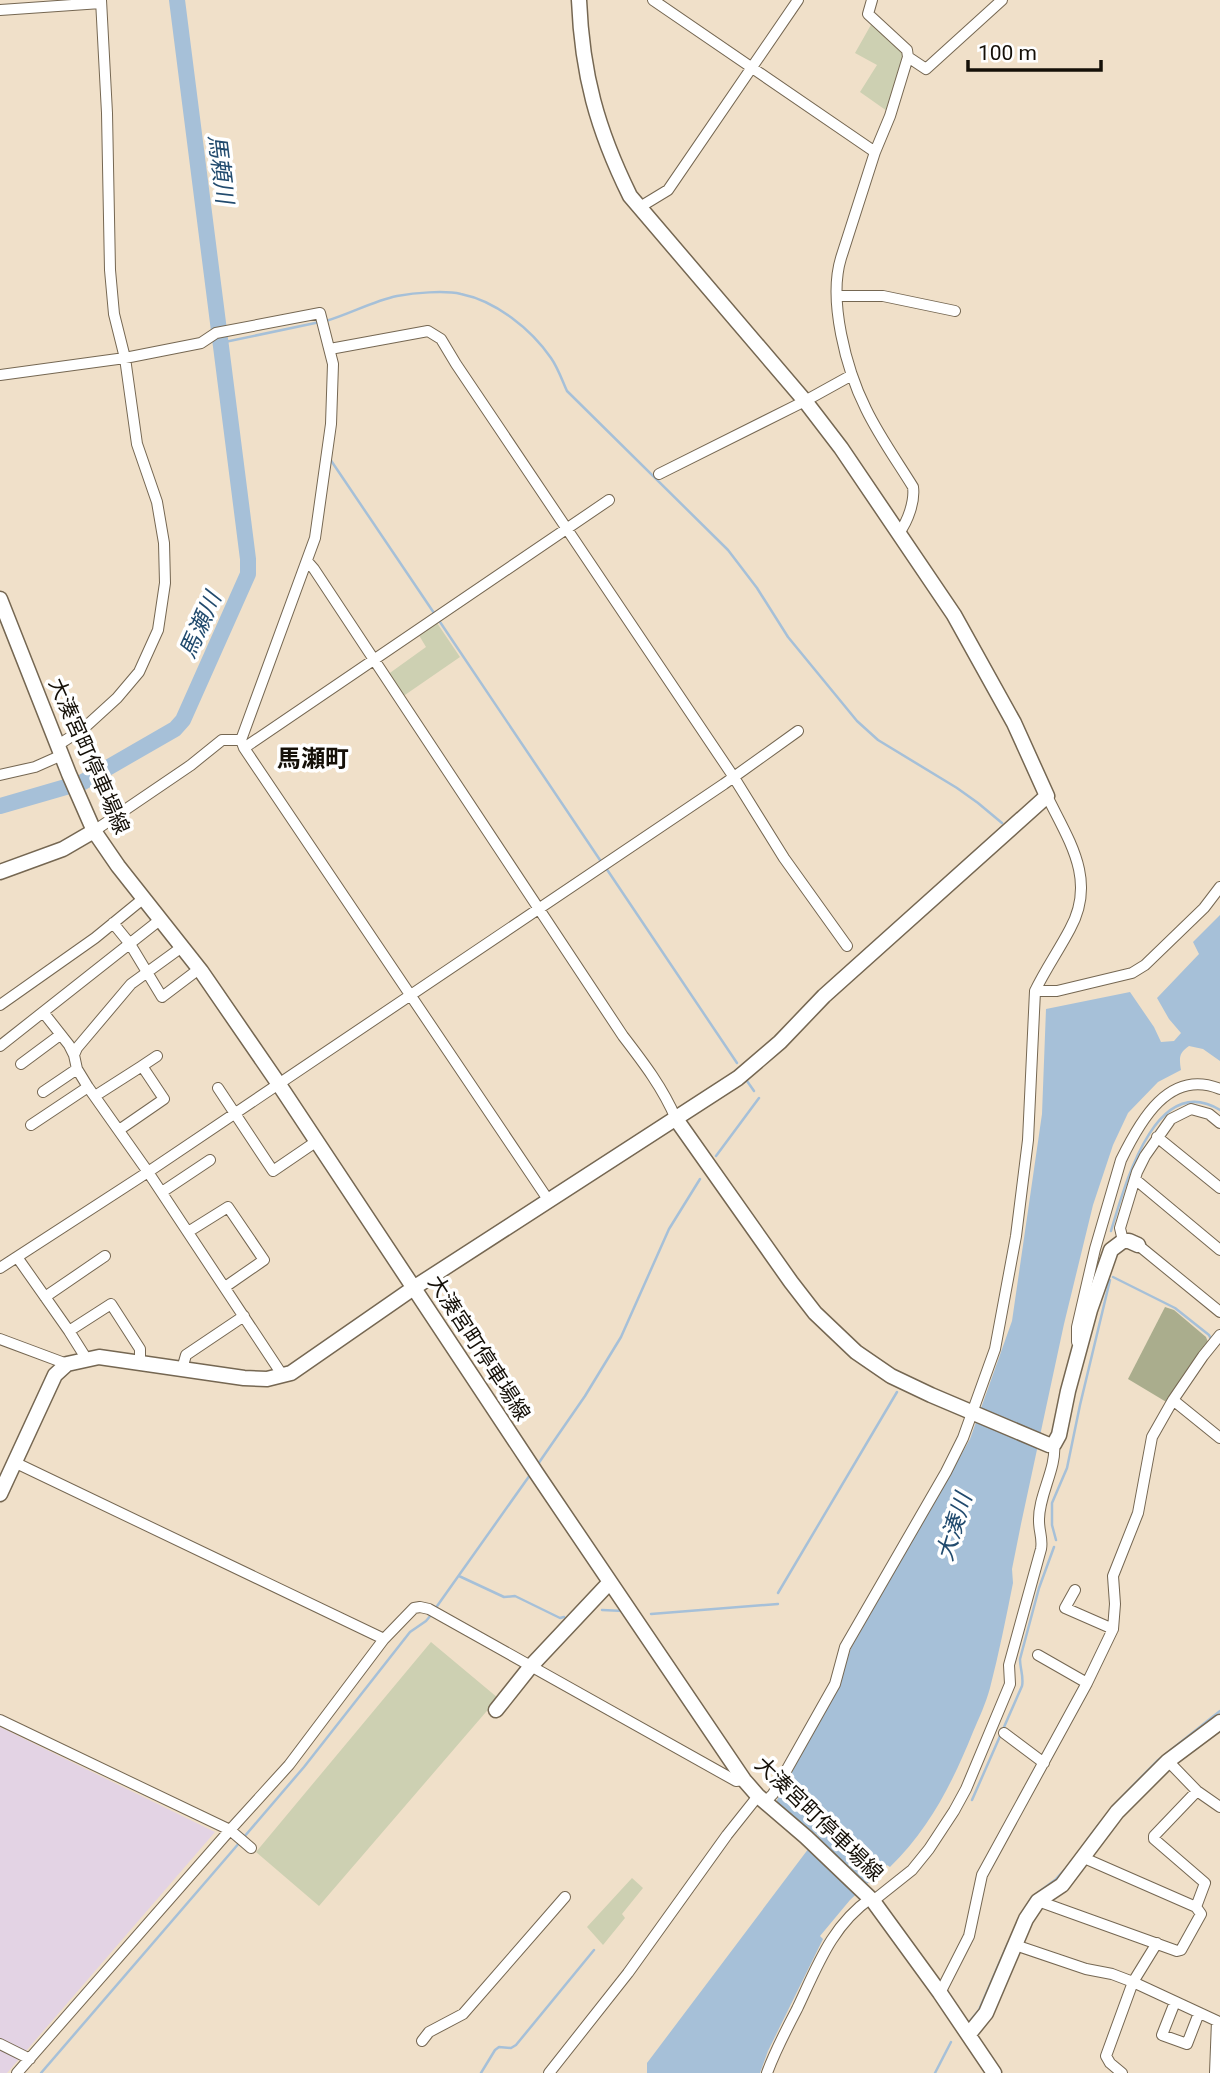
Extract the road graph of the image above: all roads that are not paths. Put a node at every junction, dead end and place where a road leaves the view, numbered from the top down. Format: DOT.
graph roads {
  1 [pos="579,0"];
  2 [pos="653,0"];
  3 [pos="798,0"];
  4 [pos="872,0"];
  5 [pos="1002,0"];
  6 [pos="101,1"];
  7 [pos="0,10"];
  8 [pos="908,57"];
  9 [pos="753,67"];
  10 [pos="875,152"];
  11 [pos="640,207"];
  12 [pos="837,296"];
  13 [pos="955,311"];
  14 [pos="330,349"];
  15 [pos="125,358"];
  16 [pos="0,375"];
  17 [pos="852,375"];
  18 [pos="805,401"];
  19 [pos="659,474"];
  20 [pos="609,500"];
  21 [pos="568,529"];
  22 [pos="899,533"];
  23 [pos="307,561"];
  24 [pos="0,599"];
  25 [pos="3,617"];
  26 [pos="373,660"];
  27 [pos="798,731"];
  28 [pos="242,744"];
  29 [pos="60,750"];
  30 [pos="0,775"];
  31 [pos="733,776"];
  32 [pos="1047,796"];
  33 [pos="94,831"];
  34 [pos="0,872"];
  35 [pos="1220,887"];
  36 [pos="144,898"];
  37 [pos="538,908"];
  38 [pos="161,919"];
  39 [pos="113,923"];
  40 [pos="130,944"];
  41 [pos="847,946"];
  42 [pos="182,947"];
  43 [pos="199,969"];
  44 [pos="148,972"];
  45 [pos="1035,992"];
  46 [pos="409,995"];
  47 [pos="0,1005"];
  48 [pos="43,1012"];
  49 [pos="60,1035"];
  50 [pos="0,1046"];
  51 [pos="74,1055"];
  52 [pos="157,1056"];
  53 [pos="21,1064"];
  54 [pos="142,1066"];
  55 [pos="77,1069"];
  56 [pos="278,1083"];
  57 [pos="88,1087"];
  58 [pos="218,1088"];
  59 [pos="1220,1089"];
  60 [pos="43,1092"];
  61 [pos="95,1096"];
  62 [pos="235,1112"];
  63 [pos="676,1119"];
  64 [pos="1220,1123"];
  65 [pos="31,1125"];
  66 [pos="119,1130"];
  67 [pos="1157,1137"];
  68 [pos="317,1142"];
  69 [pos="210,1160"];
  70 [pos="148,1172"];
  71 [pos="1136,1180"];
  72 [pos="1220,1188"];
  73 [pos="162,1192"];
  74 [pos="549,1201"];
  75 [pos="188,1232"];
  76 [pos="1123,1241"];
  77 [pos="1138,1245"];
  78 [pos="1220,1250"];
  79 [pos="105,1256"];
  80 [pos="17,1257"];
  81 [pos="0,1268"];
  82 [pos="225,1287"];
  83 [pos="415,1287"];
  84 [pos="45,1297"];
  85 [pos="1220,1312"];
  86 [pos="244,1316"];
  87 [pos="69,1331"];
  88 [pos="1219,1336"];
  89 [pos="0,1339"];
  90 [pos="86,1358"];
  91 [pos="1076,1361"];
  92 [pos="140,1363"];
  93 [pos="67,1364"];
  94 [pos="182,1369"];
  95 [pos="284,1376"];
  96 [pos="1173,1400"];
  97 [pos="973,1413"];
  98 [pos="1220,1438"];
  99 [pos="1049,1444"];
  100 [pos="14,1462"];
  101 [pos="0,1494"];
  102 [pos="610,1582"];
  103 [pos="1075,1590"];
  104 [pos="1113,1629"];
  105 [pos="384,1639"];
  106 [pos="1038,1655"];
  107 [pos="531,1666"];
  108 [pos="1087,1683"];
  109 [pos="496,1710"];
  110 [pos="0,1720"];
  111 [pos="1220,1723"];
  112 [pos="1004,1733"];
  113 [pos="1168,1761"];
  114 [pos="1044,1763"];
  115 [pos="744,1780"];
  116 [pos="1197,1791"];
  117 [pos="762,1799"];
  118 [pos="1220,1807"];
  119 [pos="230,1830"];
  120 [pos="251,1848"];
  121 [pos="1084,1858"];
  122 [pos="565,1898"];
  123 [pos="871,1898"];
  124 [pos="1038,1901"];
  125 [pos="1196,1907"];
  126 [pos="1157,1943"];
  127 [pos="1015,1945"];
  128 [pos="1133,1982"];
  129 [pos="940,1993"];
  130 [pos="1175,2002"];
  131 [pos="1199,2013"];
  132 [pos="969,2034"];
  133 [pos="422,2041"];
  134 [pos="0,2044"];
  135 [pos="30,2059"];
  136 [pos="18,2073"];
  137 [pos="549,2073"];
  138 [pos="766,2073"];
  139 [pos="994,2073"];
  140 [pos="1122,2073"];
  141 [pos="1215,2073"];
  1 -- 11 [label="street"];
  2 -- 9 [label="street"];
  3 -- 9 [label="street"];
  4 -- 8 [label="street"];
  5 -- 8 [label="street"];
  6 -- 7 [label="street"];
  6 -- 15 [label="street"];
  8 -- 10 [label="street"];
  9 -- 10 [label="street"];
  9 -- 11 [label="street"];
  10 -- 12 [label="street"];
  11 -- 18 [label="street"];
  12 -- 13 [label="street"];
  12 -- 17 [label="street"];
  14 -- 15 [label="street"];
  14 -- 21 [label="street"];
  14 -- 23 [label="street"];
  15 -- 16 [label="street"];
  15 -- 29 [label="street"];
  17 -- 18 [label="street"];
  17 -- 22 [label="street"];
  18 -- 19 [label="street"];
  18 -- 22 [label="street"];
  20 -- 21 [label="street"];
  21 -- 26 [label="street"];
  21 -- 31 [label="street"];
  22 -- 32 [label="street"];
  23 -- 26 [label="street"];
  23 -- 28 [label="street"];
  24 -- 25 [label="street, 大湊宮町停車場線"];
  25 -- 29 [label="street, 大湊宮町停車場線"];
  26 -- 28 [label="street"];
  26 -- 37 [label="street"];
  27 -- 31 [label="street"];
  28 -- 33 [label="street"];
  28 -- 46 [label="street"];
  29 -- 30 [label="street"];
  29 -- 33 [label="street, 大湊宮町停車場線"];
  31 -- 37 [label="street"];
  31 -- 41 [label="street"];
  32 -- 45 [label="street"];
  32 -- 63 [label="street"];
  33 -- 34 [label="street"];
  33 -- 36 [label="street, 大湊宮町停車場線"];
  35 -- 45 [label="street"];
  36 -- 38 [label="street, 大湊宮町停車場線"];
  36 -- 39 [label="street"];
  37 -- 46 [label="street"];
  37 -- 63 [label="street"];
  38 -- 40 [label="street"];
  38 -- 42 [label="street, 大湊宮町停車場線"];
  39 -- 40 [label="street"];
  39 -- 47 [label="street"];
  40 -- 44 [label="street"];
  40 -- 48 [label="street"];
  42 -- 43 [label="street, 大湊宮町停車場線"];
  42 -- 44 [label="street"];
  43 -- 44 [label="street"];
  43 -- 56 [label="street, 大湊宮町停車場線"];
  44 -- 51 [label="street"];
  45 -- 97 [label="street"];
  46 -- 56 [label="street"];
  46 -- 74 [label="street"];
  48 -- 49 [label="street"];
  48 -- 50 [label="street"];
  49 -- 51 [label="street"];
  49 -- 53 [label="street"];
  51 -- 55 [label="street"];
  52 -- 54 [label="street"];
  54 -- 61 [label="street"];
  54 -- 66 [label="street"];
  55 -- 57 [label="street"];
  55 -- 60 [label="street"];
  56 -- 62 [label="street"];
  56 -- 68 [label="street, 大湊宮町停車場線"];
  57 -- 61 [label="street"];
  57 -- 65 [label="street"];
  58 -- 62 [label="street"];
  59 -- 91 [label="street"];
  61 -- 66 [label="street"];
  62 -- 68 [label="street"];
  62 -- 70 [label="street"];
  63 -- 74 [label="street"];
  63 -- 97 [label="street"];
  64 -- 67 [label="street"];
  66 -- 70 [label="street"];
  67 -- 71 [label="street"];
  67 -- 72 [label="street"];
  68 -- 83 [label="street, 大湊宮町停車場線"];
  69 -- 73 [label="street"];
  70 -- 73 [label="street"];
  70 -- 80 [label="street"];
  71 -- 76 [label="street"];
  71 -- 78 [label="street"];
  73 -- 75 [label="street"];
  74 -- 83 [label="street"];
  75 -- 82 [label="street"];
  75 -- 82 [label="street"];
  76 -- 77 [label="street"];
  76 -- 91 [label="street"];
  77 -- 85 [label="street"];
  79 -- 84 [label="street"];
  80 -- 81 [label="street"];
  80 -- 84 [label="street"];
  82 -- 86 [label="street"];
  83 -- 95 [label="street"];
  83 -- 102 [label="street, 大湊宮町停車場線"];
  84 -- 87 [label="street"];
  86 -- 94 [label="street"];
  86 -- 95 [label="street"];
  87 -- 90 [label="street"];
  87 -- 92 [label="street"];
  88 -- 96 [label="street"];
  89 -- 93 [label="street"];
  90 -- 92 [label="street"];
  90 -- 93 [label="street"];
  91 -- 99 [label="street"];
  92 -- 94 [label="street"];
  93 -- 100 [label="street"];
  94 -- 95 [label="street"];
  96 -- 98 [label="street"];
  96 -- 104 [label="street"];
  97 -- 99 [label="street"];
  97 -- 117 [label="street"];
  99 -- 123 [label="street"];
  100 -- 101 [label="street"];
  100 -- 105 [label="street"];
  102 -- 107 [label="street"];
  102 -- 115 [label="street, 大湊宮町停車場線"];
  103 -- 104 [label="street"];
  104 -- 108 [label="street"];
  105 -- 107 [label="street"];
  105 -- 119 [label="street"];
  106 -- 108 [label="street"];
  107 -- 109 [label="street"];
  107 -- 115 [label="street"];
  108 -- 114 [label="street"];
  110 -- 119 [label="street"];
  111 -- 113 [label="street"];
  112 -- 114 [label="street"];
  113 -- 116 [label="street"];
  113 -- 121 [label="street"];
  114 -- 129 [label="street"];
  115 -- 117 [label="street, 大湊宮町停車場線"];
  116 -- 118 [label="street"];
  116 -- 125 [label="street"];
  117 -- 123 [label="street, 大湊宮町停車場線"];
  117 -- 137 [label="street"];
  119 -- 120 [label="street"];
  119 -- 135 [label="street"];
  121 -- 124 [label="street"];
  121 -- 125 [label="street"];
  122 -- 133 [label="street"];
  123 -- 129 [label="street, 大湊宮町停車場線"];
  123 -- 138 [label="street"];
  124 -- 126 [label="street"];
  124 -- 127 [label="street"];
  125 -- 126 [label="street"];
  126 -- 128 [label="street"];
  127 -- 128 [label="street"];
  127 -- 132 [label="street"];
  128 -- 130 [label="street"];
  128 -- 140 [label="street"];
  129 -- 132 [label="street, 大湊宮町停車場線"];
  130 -- 131 [label="street"];
  130 -- 131 [label="street"];
  131 -- 141 [label="street"];
  132 -- 139 [label="street, 大湊宮町停車場線"];
  134 -- 135 [label="street"];
  135 -- 136 [label="street"];
}
